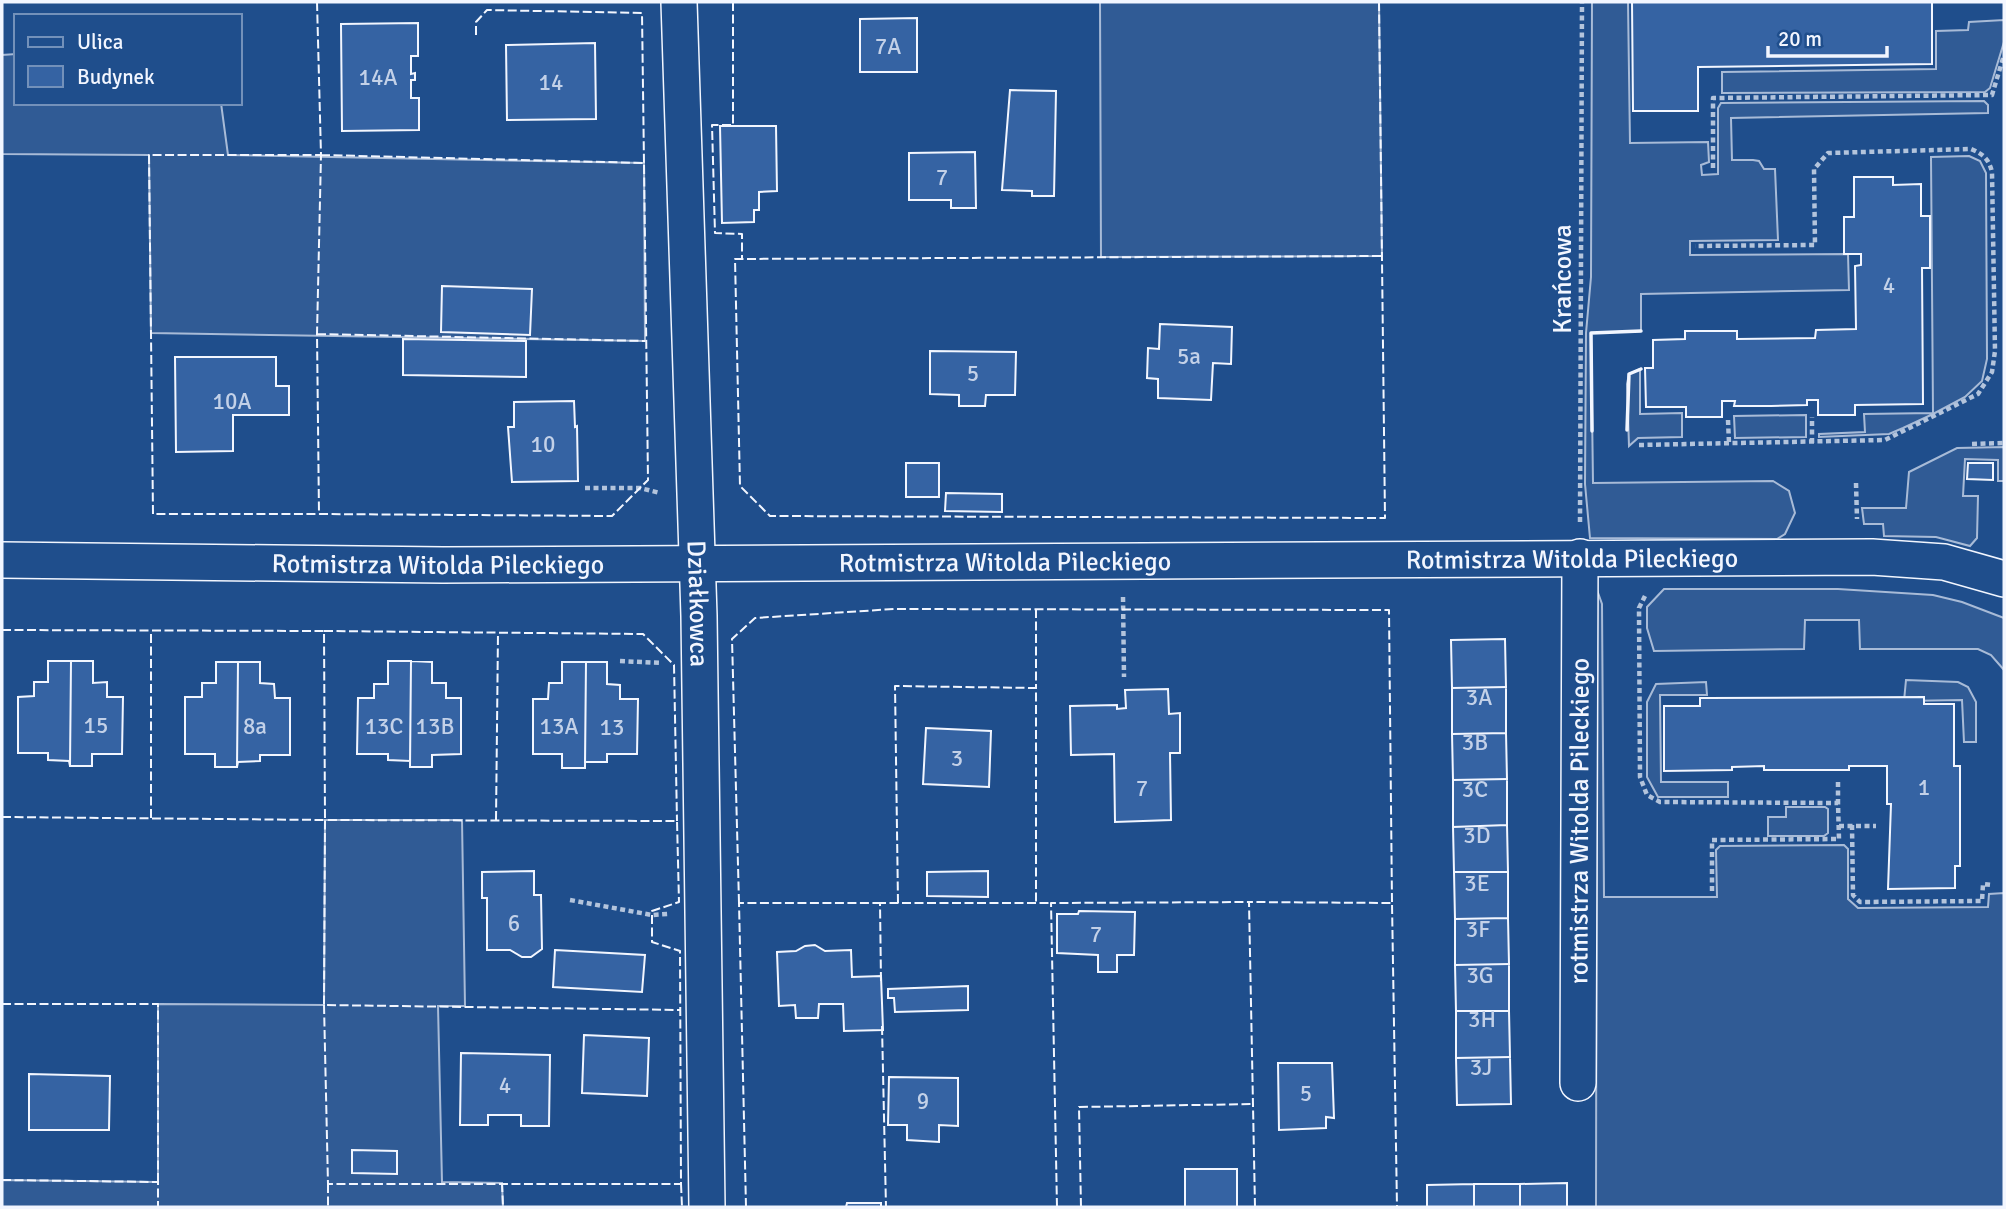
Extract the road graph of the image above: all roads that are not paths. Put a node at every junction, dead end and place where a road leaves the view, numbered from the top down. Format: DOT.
graph roads {
  1 [pos="679,2"];
  2 [pos="1580,557"];
  3 [pos="2,561"];
  4 [pos="696,563"];
  5 [pos="2004,579"];
  6 [pos="1578,1083"];
  7 [pos="706,1207"];
  1 -- 4 [label="street, Działkowca"];
  2 -- 4 [label="street, Rotmistrza Witolda Pileckiego"];
  2 -- 5 [label="street, Rotmistrza Witolda Pileckiego"];
  2 -- 6 [label="street, rotmistrza Witolda Pileckiego"];
  3 -- 4 [label="street, Rotmistrza Witolda Pileckiego"];
  4 -- 7 [label="street, Działkowca"];
}
